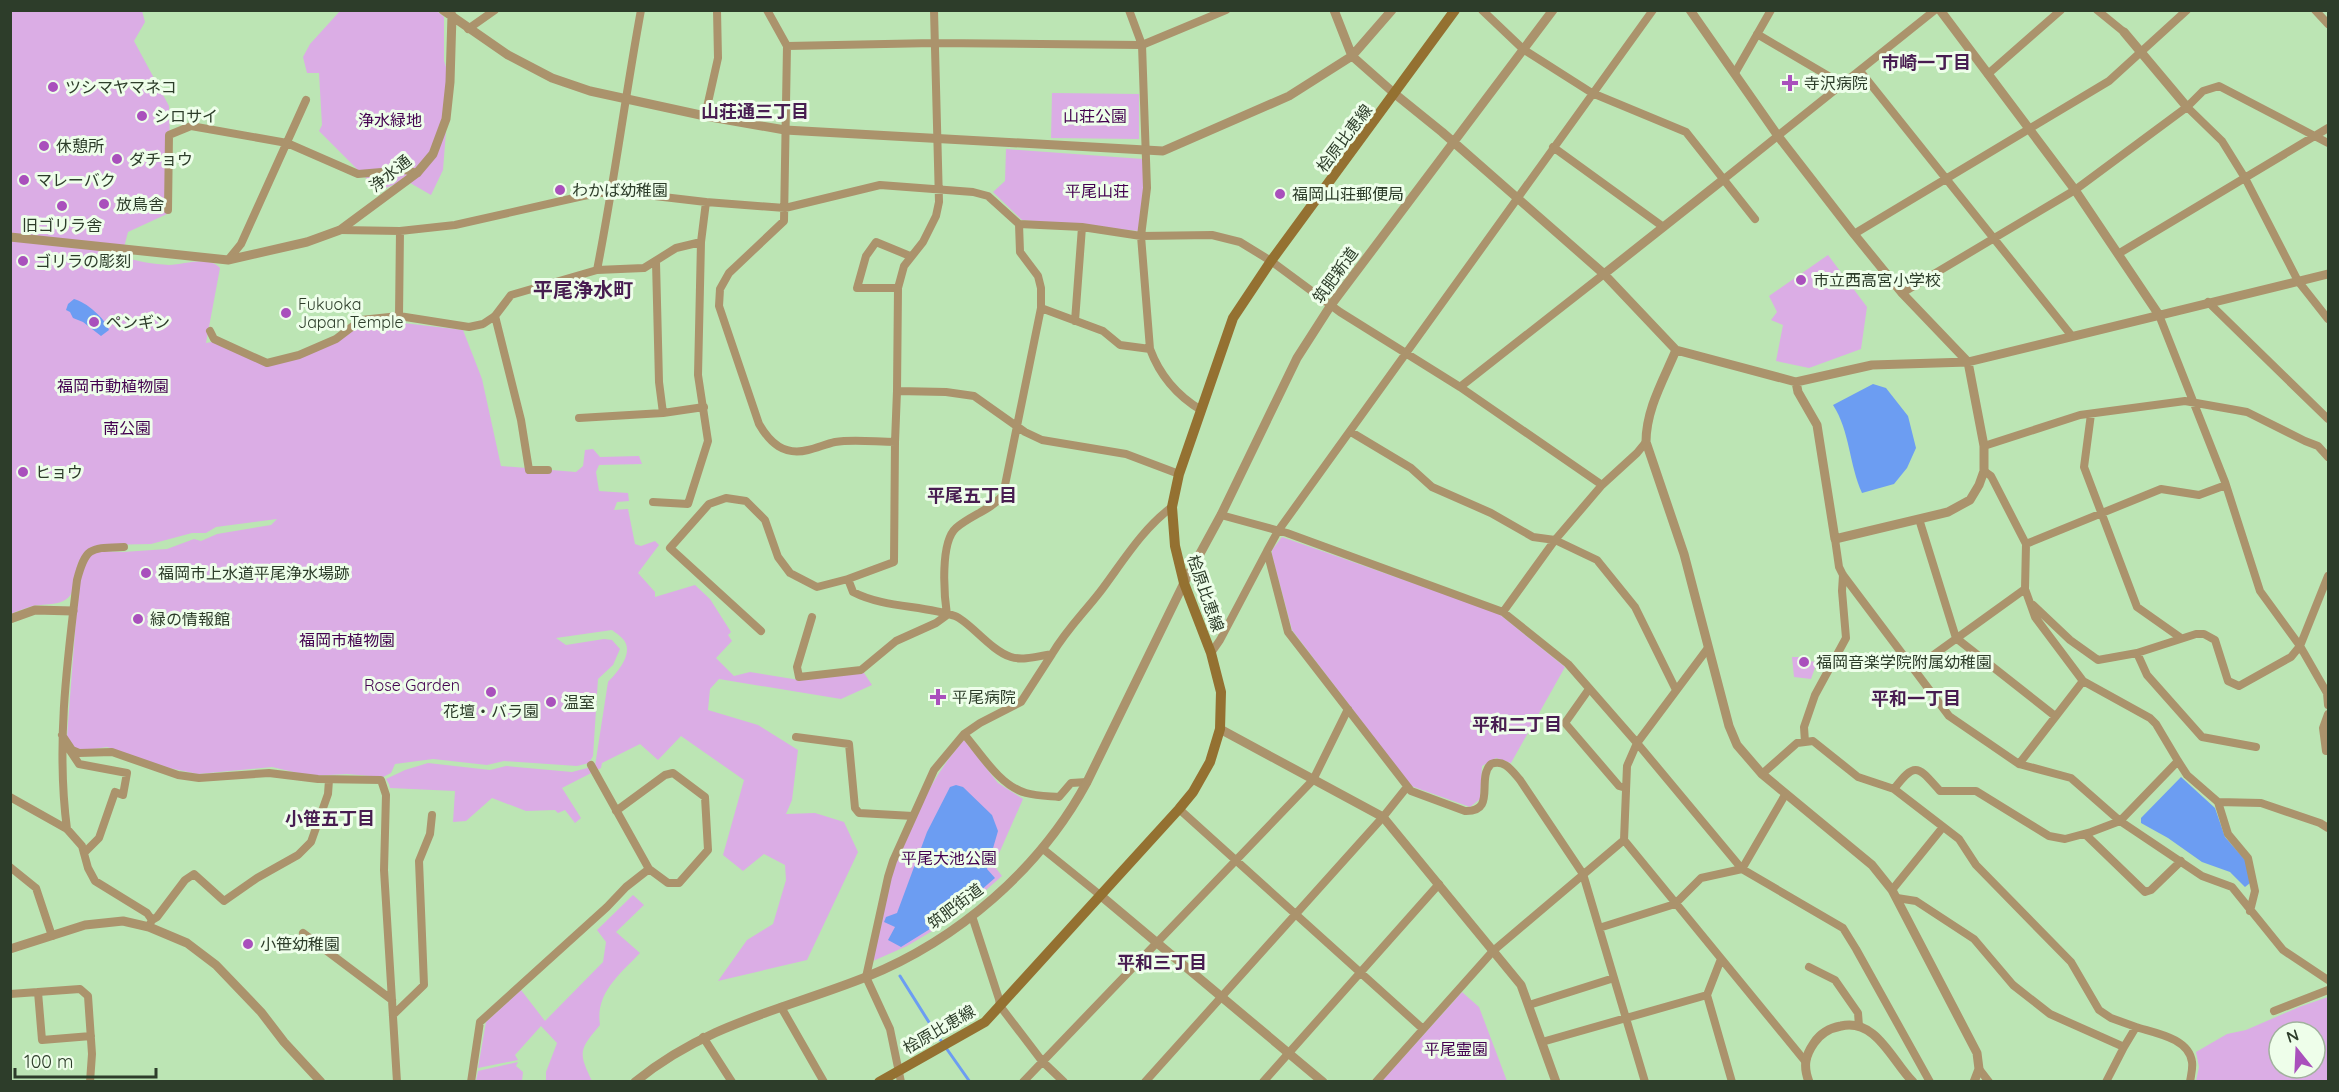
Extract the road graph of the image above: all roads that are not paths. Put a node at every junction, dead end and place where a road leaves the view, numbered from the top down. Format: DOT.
graph roads {
  1 [pos="443,10"];
  2 [pos="495,10"];
  3 [pos="641,10"];
  4 [pos="717,10"];
  5 [pos="767,10"];
  6 [pos="934,10"];
  7 [pos="1129,10"];
  8 [pos="1226,10"];
  9 [pos="1334,10"];
  10 [pos="1392,10"];
  11 [pos="1455,10"];
  12 [pos="1482,10"];
  13 [pos="1553,10"];
  14 [pos="1653,10"];
  15 [pos="1690,10"];
  16 [pos="1771,10"];
  17 [pos="1935,10"];
  18 [pos="1940,10"];
  19 [pos="2061,10"];
  20 [pos="2097,10"];
  21 [pos="2187,10"];
  22 [pos="2315,10"];
  23 [pos="452,14"];
  24 [pos="2328,24"];
  25 [pos="468,29"];
  26 [pos="2124,32"];
  27 [pos="1757,34"];
  28 [pos="934,43"];
  29 [pos="1142,45"];
  30 [pos="786,46"];
  31 [pos="1523,49"];
  32 [pos="2142,53"];
  33 [pos="1352,56"];
  34 [pos="1860,71"];
  35 [pos="1735,73"];
  36 [pos="1988,74"];
  37 [pos="1842,84"];
  38 [pos="1592,93"];
  39 [pos="1395,94"];
  40 [pos="624,99"];
  41 [pos="306,100"];
  42 [pos="2187,107"];
  43 [pos="705,117"];
  44 [pos="2328,128"];
  45 [pos="2029,129"];
  46 [pos="785,130"];
  47 [pos="1778,136"];
  48 [pos="2314,136"];
  49 [pos="937,138"];
  50 [pos="1453,142"];
  51 [pos="286,143"];
  52 [pos="2328,143"];
  53 [pos="1553,147"];
  54 [pos="1146,151"];
  55 [pos="417,173"];
  56 [pos="1946,178"];
  57 [pos="2245,178"];
  58 [pos="1724,179"];
  59 [pos="939,189"];
  60 [pos="2075,190"];
  61 [pos="612,191"];
  62 [pos="1517,197"];
  63 [pos="706,202"];
  64 [pos="785,208"];
  65 [pos="168,210"];
  66 [pos="1755,219"];
  67 [pos="1019,224"];
  68 [pos="1662,226"];
  69 [pos="1083,227"];
  70 [pos="340,230"];
  71 [pos="400,231"];
  72 [pos="1854,234"];
  73 [pos="1141,236"];
  74 [pos="10,237"];
  75 [pos="1994,238"];
  76 [pos="701,242"];
  77 [pos="2118,254"];
  78 [pos="910,256"];
  79 [pos="228,260"];
  80 [pos="1271,261"];
  81 [pos="656,262"];
  82 [pos="597,270"];
  83 [pos="1604,274"];
  84 [pos="2328,274"];
  85 [pos="2298,281"];
  86 [pos="898,288"];
  87 [pos="1902,293"];
  88 [pos="2208,302"];
  89 [pos="1331,305"];
  90 [pos="1041,308"];
  91 [pos="2159,315"];
  92 [pos="399,316"];
  93 [pos="495,316"];
  94 [pos="2328,319"];
  95 [pos="1075,321"];
  96 [pos="210,331"];
  97 [pos="2071,335"];
  98 [pos="1150,349"];
  99 [pos="1676,350"];
  100 [pos="1407,354"];
  101 [pos="1968,362"];
  102 [pos="1796,382"];
  103 [pos="1460,387"];
  104 [pos="897,391"];
  105 [pos="2196,403"];
  106 [pos="704,407"];
  107 [pos="1201,410"];
  108 [pos="663,413"];
  109 [pos="2091,414"];
  110 [pos="579,418"];
  111 [pos="2328,419"];
  112 [pos="1018,427"];
  113 [pos="1351,432"];
  114 [pos="896,442"];
  115 [pos="1646,442"];
  116 [pos="2328,445"];
  117 [pos="1984,446"];
  118 [pos="2318,446"];
  119 [pos="2328,457"];
  120 [pos="548,470"];
  121 [pos="1984,471"];
  122 [pos="1179,474"];
  123 [pos="1602,485"];
  124 [pos="2226,485"];
  125 [pos="652,502"];
  126 [pos="1172,507"];
  127 [pos="2102,513"];
  128 [pos="1221,514"];
  129 [pos="1919,519"];
  130 [pos="1278,531"];
  131 [pos="1835,539"];
  132 [pos="1555,540"];
  133 [pos="2026,544"];
  134 [pos="124,547"];
  135 [pos="1267,551"];
  136 [pos="1843,574"];
  137 [pos="2328,576"];
  138 [pos="848,579"];
  139 [pos="1184,583"];
  140 [pos="2025,589"];
  141 [pos="2029,601"];
  142 [pos="74,611"];
  143 [pos="1503,612"];
  144 [pos="947,615"];
  145 [pos="812,617"];
  146 [pos="10,619"];
  147 [pos="761,631"];
  148 [pos="1956,638"];
  149 [pos="2181,638"];
  150 [pos="2300,646"];
  151 [pos="1708,648"];
  152 [pos="1211,653"];
  153 [pos="2137,653"];
  154 [pos="1052,654"];
  155 [pos="1914,669"];
  156 [pos="2083,681"];
  157 [pos="1589,689"];
  158 [pos="1676,690"];
  159 [pos="2328,705"];
  160 [pos="1348,709"];
  161 [pos="2328,714"];
  162 [pos="2055,716"];
  163 [pos="1220,729"];
  164 [pos="964,734"];
  165 [pos="62,737"];
  166 [pos="796,737"];
  167 [pos="1805,742"];
  168 [pos="1637,743"];
  169 [pos="2256,747"];
  170 [pos="2328,751"];
  171 [pos="2178,761"];
  172 [pos="2019,764"];
  173 [pos="591,765"];
  174 [pos="1762,774"];
  175 [pos="328,780"];
  176 [pos="1313,780"];
  177 [pos="1087,782"];
  178 [pos="1407,787"];
  179 [pos="1626,788"];
  180 [pos="1894,789"];
  181 [pos="1785,795"];
  182 [pos="10,797"];
  183 [pos="2218,802"];
  184 [pos="1179,808"];
  185 [pos="616,811"];
  186 [pos="432,815"];
  187 [pos="913,816"];
  188 [pos="1383,817"];
  189 [pos="2120,821"];
  190 [pos="1943,827"];
  191 [pos="2328,828"];
  192 [pos="67,829"];
  193 [pos="2085,834"];
  194 [pos="1624,840"];
  195 [pos="1043,849"];
  196 [pos="84,853"];
  197 [pos="1236,861"];
  198 [pos="2181,861"];
  199 [pos="10,867"];
  200 [pos="649,869"];
  201 [pos="1742,869"];
  202 [pos="1583,874"];
  203 [pos="1439,884"];
  204 [pos="1894,894"];
  205 [pos="1100,895"];
  206 [pos="1675,904"];
  207 [pos="2250,911"];
  208 [pos="1295,914"];
  209 [pos="972,916"];
  210 [pos="151,923"];
  211 [pos="1599,928"];
  212 [pos="303,933"];
  213 [pos="52,936"];
  214 [pos="1156,942"];
  215 [pos="10,949"];
  216 [pos="1493,951"];
  217 [pos="1720,959"];
  218 [pos="1809,967"];
  219 [pos="1360,972"];
  220 [pos="866,977"];
  221 [pos="1614,978"];
  222 [pos="2328,980"];
  223 [pos="2328,990"];
  224 [pos="38,992"];
  225 [pos="10,994"];
  226 [pos="1707,995"];
  227 [pos="1222,996"];
  228 [pos="392,1000"];
  229 [pos="1529,1005"];
  230 [pos="1000,1006"];
  231 [pos="781,1007"];
  232 [pos="2274,1011"];
  233 [pos="393,1015"];
  234 [pos="1626,1018"];
  235 [pos="1858,1026"];
  236 [pos="2136,1027"];
  237 [pos="1423,1029"];
  238 [pos="91,1036"];
  239 [pos="703,1037"];
  240 [pos="1542,1042"];
  241 [pos="2124,1047"];
  242 [pos="1289,1053"];
  243 [pos="1042,1061"];
  244 [pos="1805,1061"];
  245 [pos="1979,1069"];
  246 [pos="899,1070"];
  247 [pos="90,1082"];
  248 [pos="321,1082"];
  249 [pos="397,1082"];
  250 [pos="471,1082"];
  251 [pos="635,1082"];
  252 [pos="732,1082"];
  253 [pos="824,1082"];
  254 [pos="879,1082"];
  255 [pos="901,1082"];
  256 [pos="1023,1082"];
  257 [pos="1064,1082"];
  258 [pos="1145,1082"];
  259 [pos="1263,1082"];
  260 [pos="1323,1082"];
  261 [pos="1376,1082"];
  262 [pos="1556,1082"];
  263 [pos="1646,1082"];
  264 [pos="1732,1082"];
  265 [pos="1809,1082"];
  266 [pos="1913,1082"];
  267 [pos="1930,1082"];
  268 [pos="1974,1082"];
  269 [pos="1989,1082"];
  270 [pos="2106,1082"];
  271 [pos="2190,1082"];
  1 -- 23 [label="street"];
  2 -- 25 [label="street"];
  3 -- 40 [label="street"];
  4 -- 43 [label="street"];
  5 -- 30 [label="street"];
  6 -- 28 [label="street"];
  7 -- 29 [label="street"];
  8 -- 29 [label="street"];
  9 -- 33 [label="street"];
  10 -- 33 [label="street"];
  11 -- 39 [label="main road, 桧原比恵線"];
  12 -- 31 [label="street"];
  13 -- 31 [label="street, 筑肥新道"];
  14 -- 38 [label="street"];
  15 -- 35 [label="street"];
  16 -- 27 [label="street"];
  17 -- 34 [label="street"];
  18 -- 36 [label="street"];
  19 -- 36 [label="street"];
  20 -- 26 [label="street"];
  21 -- 32 [label="street"];
  22 -- 24 [label="street"];
  23 -- 25 [label="street"];
  23 -- 55 [label="street, 浄水通"];
  25 -- 40 [label="street"];
  26 -- 32 [label="street"];
  27 -- 35 [label="street"];
  27 -- 37 [label="street"];
  28 -- 29 [label="street"];
  28 -- 30 [label="street"];
  28 -- 49 [label="street"];
  29 -- 54 [label="street"];
  30 -- 46 [label="street"];
  31 -- 38 [label="street"];
  31 -- 50 [label="street, 筑肥新道"];
  32 -- 42 [label="street"];
  32 -- 45 [label="street"];
  33 -- 39 [label="street"];
  33 -- 54 [label="street"];
  34 -- 37 [label="street"];
  34 -- 56 [label="street"];
  35 -- 47 [label="street"];
  36 -- 45 [label="street"];
  37 -- 47 [label="street"];
  38 -- 53 [label="street"];
  38 -- 58 [label="street"];
  39 -- 50 [label="street"];
  39 -- 80 [label="main road, 桧原比恵線"];
  40 -- 43 [label="street"];
  40 -- 61 [label="street"];
  41 -- 51 [label="street"];
  42 -- 48 [label="street"];
  42 -- 57 [label="street"];
  42 -- 60 [label="street"];
  43 -- 46 [label="street"];
  44 -- 48 [label="street"];
  45 -- 56 [label="street"];
  45 -- 60 [label="street"];
  46 -- 49 [label="street"];
  46 -- 64 [label="street"];
  47 -- 58 [label="street"];
  47 -- 72 [label="street"];
  48 -- 52 [label="street"];
  48 -- 57 [label="street"];
  49 -- 54 [label="street"];
  49 -- 59 [label="street"];
  50 -- 62 [label="street"];
  50 -- 89 [label="street, 筑肥新道"];
  51 -- 55 [label="street"];
  51 -- 65 [label="street"];
  51 -- 79 [label="street"];
  53 -- 62 [label="street"];
  53 -- 68 [label="street"];
  54 -- 73 [label="street"];
  55 -- 70 [label="street, 浄水通"];
  56 -- 72 [label="street"];
  56 -- 75 [label="street"];
  57 -- 77 [label="street"];
  57 -- 85 [label="street"];
  58 -- 66 [label="street"];
  58 -- 68 [label="street"];
  59 -- 64 [label="street"];
  59 -- 67 [label="street"];
  59 -- 78 [label="street"];
  60 -- 75 [label="street"];
  60 -- 77 [label="street"];
  61 -- 63 [label="street"];
  61 -- 71 [label="street"];
  61 -- 82 [label="street"];
  62 -- 83 [label="street"];
  62 -- 100 [label="street"];
  63 -- 64 [label="street"];
  63 -- 76 [label="street"];
  64 -- 114 [label="street"];
  67 -- 69 [label="street"];
  67 -- 90 [label="street"];
  68 -- 83 [label="street"];
  69 -- 73 [label="street"];
  69 -- 95 [label="street"];
  70 -- 71 [label="street"];
  70 -- 79 [label="street, 浄水通"];
  71 -- 92 [label="street"];
  72 -- 87 [label="street"];
  73 -- 80 [label="street"];
  73 -- 98 [label="street"];
  74 -- 79 [label="street, 浄水通"];
  75 -- 87 [label="street"];
  75 -- 97 [label="street"];
  76 -- 81 [label="street"];
  76 -- 106 [label="street"];
  77 -- 91 [label="street"];
  78 -- 86 [label="street"];
  78 -- 86 [label="street"];
  80 -- 89 [label="street"];
  80 -- 107 [label="main road, 桧原比恵線"];
  81 -- 82 [label="street"];
  81 -- 108 [label="street"];
  82 -- 93 [label="street"];
  83 -- 99 [label="street"];
  83 -- 103 [label="street"];
  84 -- 85 [label="street"];
  85 -- 88 [label="street"];
  85 -- 94 [label="street"];
  86 -- 104 [label="street"];
  87 -- 101 [label="street"];
  88 -- 91 [label="street"];
  88 -- 111 [label="street"];
  89 -- 100 [label="street"];
  89 -- 128 [label="street, 筑肥新道"];
  90 -- 95 [label="street"];
  90 -- 112 [label="street"];
  91 -- 97 [label="street"];
  91 -- 105 [label="street"];
  92 -- 93 [label="street"];
  92 -- 96 [label="street"];
  93 -- 120 [label="street"];
  95 -- 98 [label="street"];
  97 -- 101 [label="street"];
  98 -- 107 [label="street"];
  99 -- 102 [label="street"];
  99 -- 115 [label="street"];
  100 -- 103 [label="street"];
  100 -- 113 [label="street"];
  101 -- 102 [label="street"];
  101 -- 117 [label="street"];
  102 -- 131 [label="street"];
  103 -- 123 [label="street"];
  104 -- 112 [label="street"];
  104 -- 114 [label="street"];
  105 -- 109 [label="street"];
  105 -- 118 [label="street"];
  105 -- 124 [label="street"];
  106 -- 108 [label="street"];
  106 -- 125 [label="street"];
  107 -- 122 [label="main road, 桧原比恵線"];
  108 -- 110 [label="street"];
  109 -- 117 [label="street"];
  109 -- 127 [label="street"];
  112 -- 122 [label="street"];
  112 -- 144 [label="street"];
  113 -- 130 [label="street"];
  113 -- 132 [label="street"];
  114 -- 138 [label="street"];
  115 -- 123 [label="street"];
  115 -- 151 [label="street"];
  116 -- 118 [label="street"];
  117 -- 121 [label="street"];
  118 -- 119 [label="street"];
  121 -- 129 [label="street"];
  121 -- 133 [label="street"];
  122 -- 126 [label="main road, 桧原比恵線"];
  123 -- 132 [label="street"];
  124 -- 127 [label="street"];
  124 -- 150 [label="street"];
  126 -- 139 [label="main road, 桧原比恵線"];
  126 -- 154 [label="street"];
  127 -- 133 [label="street"];
  127 -- 149 [label="street"];
  128 -- 130 [label="street"];
  128 -- 139 [label="street, 筑肥新道"];
  129 -- 131 [label="street"];
  129 -- 148 [label="street"];
  130 -- 135 [label="street"];
  130 -- 143 [label="street"];
  131 -- 136 [label="street"];
  132 -- 143 [label="street"];
  132 -- 158 [label="street"];
  133 -- 140 [label="street"];
  134 -- 142 [label="street"];
  135 -- 152 [label="street"];
  135 -- 160 [label="street"];
  136 -- 155 [label="street"];
  136 -- 167 [label="street"];
  137 -- 150 [label="street"];
  138 -- 144 [label="street"];
  138 -- 147 [label="street"];
  139 -- 152 [label="main road, 桧原比恵線"];
  139 -- 177 [label="street, 筑肥街道"];
  140 -- 141 [label="street"];
  140 -- 148 [label="street"];
  141 -- 153 [label="street"];
  141 -- 156 [label="street"];
  142 -- 146 [label="street"];
  142 -- 165 [label="street"];
  143 -- 157 [label="street"];
  144 -- 145 [label="street"];
  144 -- 154 [label="street"];
  148 -- 155 [label="street"];
  148 -- 162 [label="street"];
  149 -- 150 [label="street"];
  149 -- 153 [label="street"];
  150 -- 159 [label="street"];
  151 -- 158 [label="street"];
  151 -- 174 [label="street"];
  152 -- 163 [label="main road, 桧原比恵線"];
  153 -- 169 [label="street"];
  154 -- 164 [label="street"];
  155 -- 172 [label="street"];
  156 -- 162 [label="street"];
  156 -- 171 [label="street"];
  157 -- 168 [label="street"];
  157 -- 179 [label="street"];
  158 -- 168 [label="street"];
  160 -- 176 [label="street"];
  160 -- 178 [label="street"];
  161 -- 170 [label="street"];
  162 -- 172 [label="street"];
  163 -- 176 [label="street"];
  163 -- 184 [label="main road, 桧原比恵線"];
  164 -- 177 [label="street"];
  164 -- 187 [label="street"];
  165 -- 175 [label="street"];
  165 -- 192 [label="street"];
  165 -- 196 [label="street"];
  166 -- 187 [label="street"];
  167 -- 174 [label="street"];
  167 -- 180 [label="street"];
  168 -- 179 [label="street"];
  168 -- 201 [label="street"];
  171 -- 183 [label="street"];
  171 -- 189 [label="street"];
  172 -- 189 [label="street"];
  173 -- 185 [label="street"];
  174 -- 181 [label="street"];
  175 -- 210 [label="street"];
  175 -- 228 [label="street"];
  176 -- 188 [label="street"];
  176 -- 197 [label="street"];
  177 -- 195 [label="street, 筑肥街道"];
  178 -- 188 [label="street"];
  178 -- 202 [label="street"];
  179 -- 194 [label="street"];
  180 -- 190 [label="street"];
  180 -- 193 [label="street"];
  181 -- 201 [label="street"];
  181 -- 204 [label="street"];
  182 -- 192 [label="street"];
  183 -- 191 [label="street"];
  183 -- 207 [label="street"];
  184 -- 197 [label="street"];
  184 -- 205 [label="main road, 桧原比恵線"];
  185 -- 200 [label="street"];
  185 -- 200 [label="street"];
  186 -- 233 [label="street"];
  187 -- 220 [label="street"];
  188 -- 203 [label="street"];
  188 -- 208 [label="street"];
  189 -- 193 [label="street"];
  189 -- 198 [label="street"];
  190 -- 204 [label="street"];
  190 -- 236 [label="street"];
  192 -- 196 [label="street"];
  193 -- 198 [label="street"];
  194 -- 202 [label="street"];
  194 -- 206 [label="street"];
  195 -- 205 [label="street"];
  195 -- 209 [label="street, 筑肥街道"];
  196 -- 210 [label="street"];
  197 -- 208 [label="street"];
  197 -- 214 [label="street"];
  198 -- 207 [label="street"];
  199 -- 213 [label="street"];
  200 -- 250 [label="street"];
  201 -- 206 [label="street"];
  201 -- 267 [label="street"];
  202 -- 211 [label="street"];
  202 -- 216 [label="street"];
  203 -- 216 [label="street"];
  203 -- 219 [label="street"];
  204 -- 241 [label="street"];
  204 -- 245 [label="street"];
  205 -- 214 [label="street"];
  205 -- 230 [label="main road, 桧原比恵線"];
  206 -- 211 [label="street"];
  206 -- 217 [label="street"];
  207 -- 222 [label="street"];
  208 -- 219 [label="street"];
  208 -- 227 [label="street"];
  209 -- 220 [label="street, 筑肥街道"];
  209 -- 230 [label="street, 筑肥街道"];
  210 -- 213 [label="street"];
  210 -- 248 [label="street"];
  211 -- 221 [label="street"];
  212 -- 228 [label="street"];
  213 -- 215 [label="street"];
  214 -- 227 [label="street"];
  214 -- 243 [label="street"];
  216 -- 229 [label="street"];
  216 -- 237 [label="street"];
  217 -- 226 [label="street"];
  217 -- 244 [label="street"];
  218 -- 235 [label="street"];
  219 -- 237 [label="street"];
  219 -- 242 [label="street"];
  220 -- 231 [label="street, 筑肥街道"];
  220 -- 246 [label="street"];
  221 -- 229 [label="street"];
  221 -- 234 [label="street"];
  223 -- 232 [label="street"];
  224 -- 225 [label="street"];
  224 -- 238 [label="street"];
  224 -- 238 [label="street"];
  226 -- 234 [label="street"];
  226 -- 264 [label="street"];
  227 -- 242 [label="street"];
  227 -- 258 [label="street"];
  228 -- 233 [label="street"];
  229 -- 240 [label="street"];
  230 -- 243 [label="street, 筑肥街道"];
  230 -- 246 [label="main road, 桧原比恵線"];
  231 -- 239 [label="street, 筑肥街道"];
  231 -- 253 [label="street"];
  233 -- 249 [label="street"];
  234 -- 240 [label="street"];
  234 -- 263 [label="street"];
  235 -- 244 [label="street"];
  235 -- 266 [label="street"];
  236 -- 241 [label="street"];
  236 -- 271 [label="street"];
  237 -- 261 [label="street"];
  238 -- 247 [label="street"];
  239 -- 251 [label="street, 筑肥街道"];
  239 -- 252 [label="street"];
  240 -- 262 [label="street"];
  241 -- 270 [label="street"];
  242 -- 259 [label="street"];
  242 -- 260 [label="street"];
  243 -- 256 [label="street"];
  243 -- 257 [label="street, 筑肥街道"];
  244 -- 265 [label="street"];
  245 -- 268 [label="street"];
  245 -- 269 [label="street"];
  246 -- 254 [label="main road, 桧原比恵線"];
  246 -- 255 [label="street"];
}
